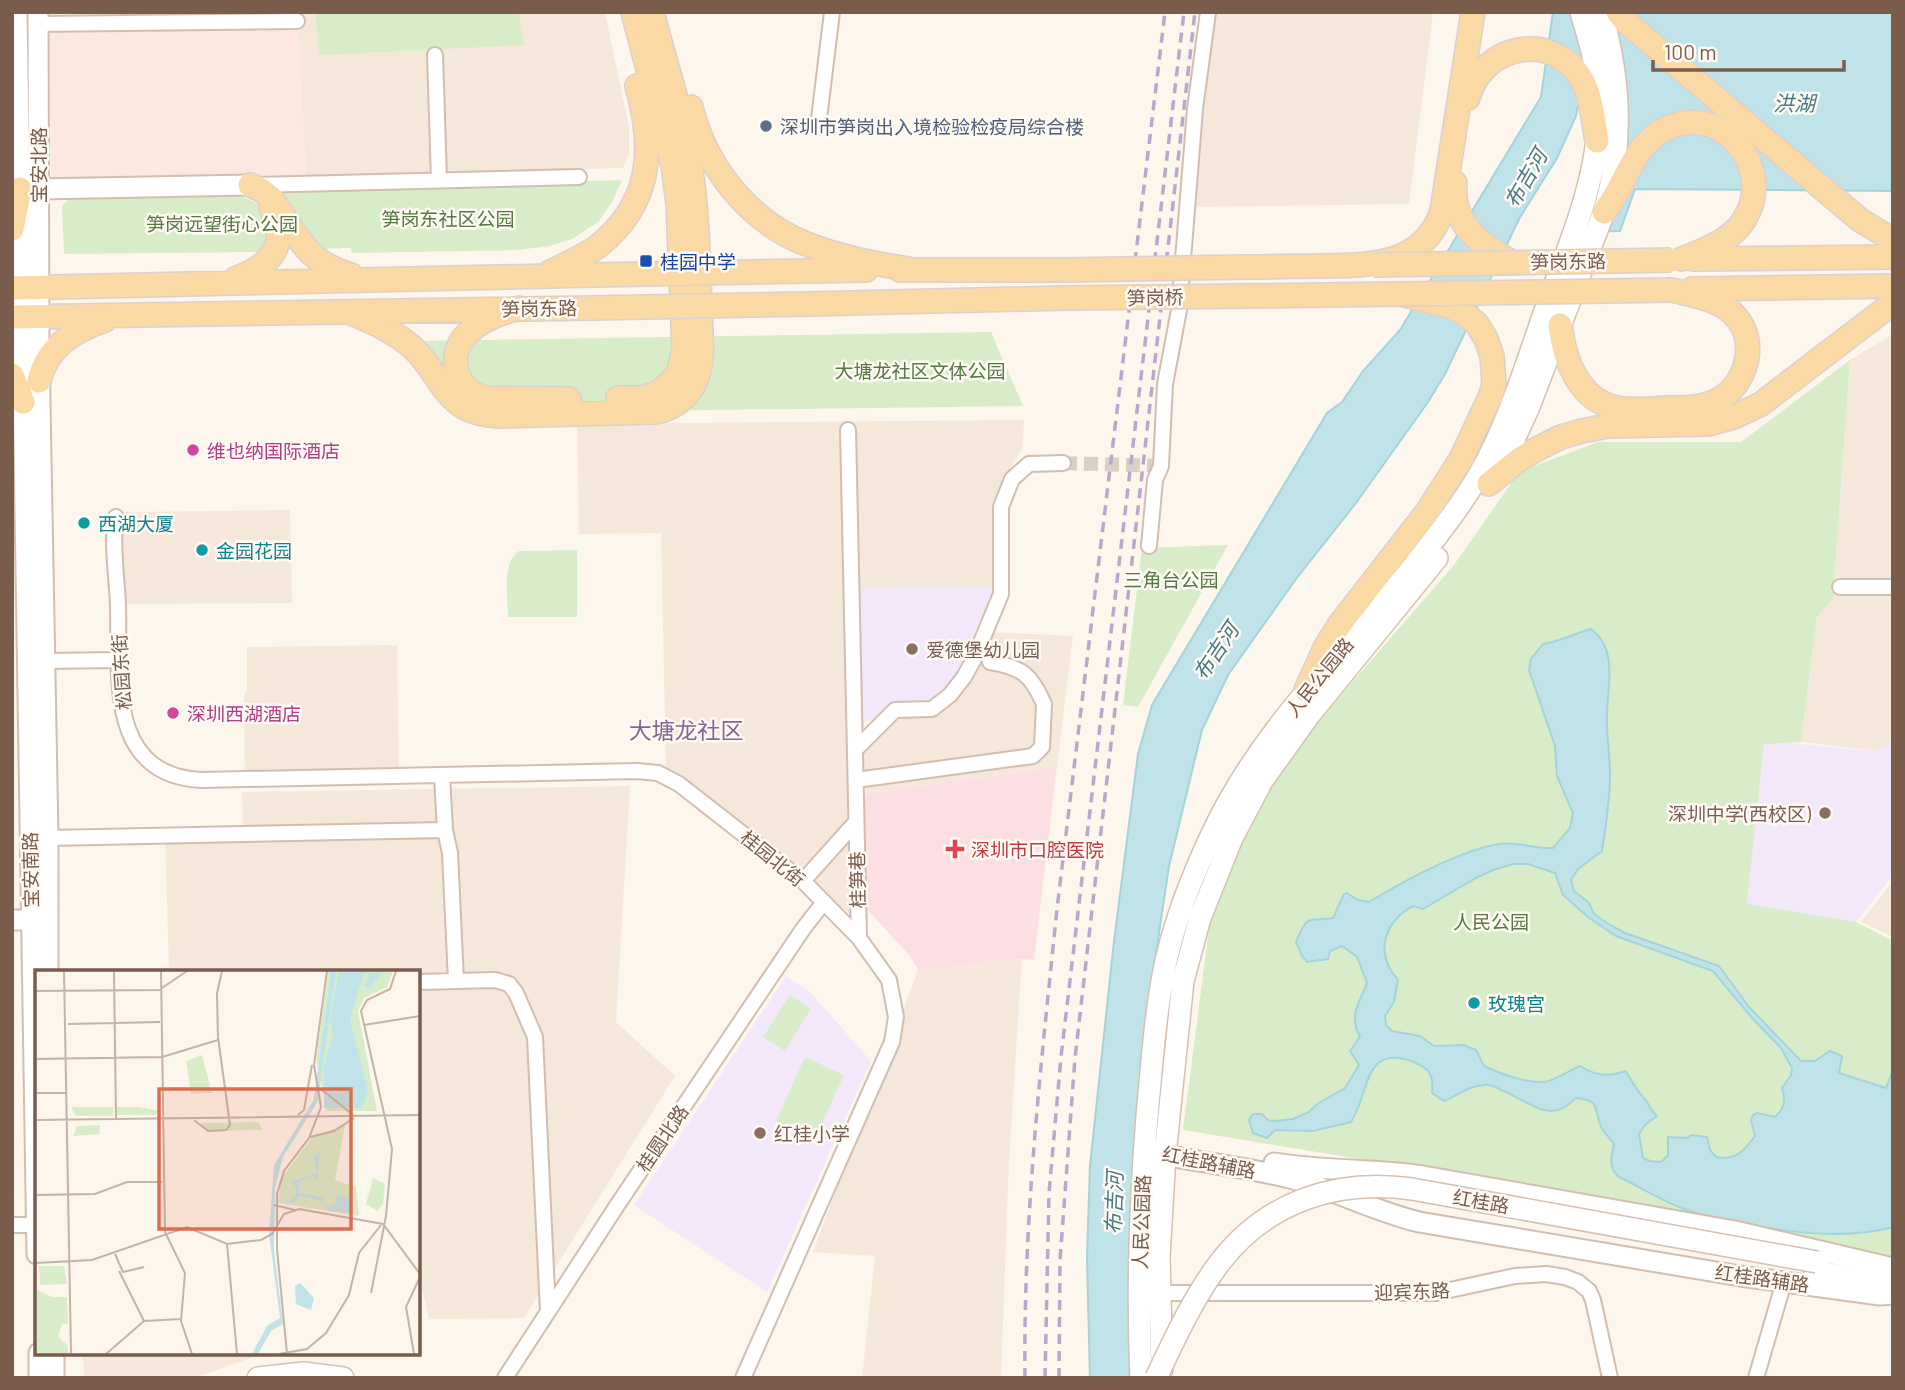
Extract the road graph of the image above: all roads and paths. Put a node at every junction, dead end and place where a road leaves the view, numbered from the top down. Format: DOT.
graph roads {
  1 [pos="17,12"];
  2 [pos="617,12"];
  3 [pos="633,12"];
  4 [pos="652,12"];
  5 [pos="667,12"];
  6 [pos="832,12"];
  7 [pos="1208,12"];
  8 [pos="1473,12"];
  9 [pos="1581,12"];
  10 [pos="1601,12"];
  11 [pos="1618,12"];
  12 [pos="204,17"];
  13 [pos="38,18"];
  14 [pos="297,22"];
  15 [pos="15,51"];
  16 [pos="435,55"];
  17 [pos="818,127"];
  18 [pos="1458,136"];
  19 [pos="1597,141"];
  20 [pos="579,177"];
  21 [pos="439,180"];
  22 [pos="250,185"];
  23 [pos="29,189"];
  24 [pos="1604,212"];
  25 [pos="12,229"];
  26 [pos="1585,234"];
  27 [pos="1887,237"];
  28 [pos="1893,257"];
  29 [pos="1676,259"];
  30 [pos="1512,262"];
  31 [pos="1374,265"];
  32 [pos="1244,267"];
  33 [pos="913,270"];
  34 [pos="1065,270"];
  35 [pos="541,276"];
  36 [pos="371,280"];
  37 [pos="224,283"];
  38 [pos="1893,286"];
  39 [pos="24,288"];
  40 [pos="1672,290"];
  41 [pos="1400,294"];
  42 [pos="1245,296"];
  43 [pos="1066,299"];
  44 [pos="1893,303"];
  45 [pos="519,308"];
  46 [pos="349,312"];
  47 [pos="118,316"];
  48 [pos="24,317"];
  49 [pos="1560,325"];
  50 [pos="12,375"];
  51 [pos="39,381"];
  52 [pos="23,402"];
  53 [pos="848,430"];
  54 [pos="1063,463"];
  55 [pos="1489,484"];
  56 [pos="19,513"];
  57 [pos="116,517"];
  58 [pos="1149,546"];
  59 [pos="1840,587"];
  60 [pos="1893,587"];
  61 [pos="118,660"];
  62 [pos="44,661"];
  63 [pos="990,662"];
  64 [pos="1306,690"];
  65 [pos="855,750"];
  66 [pos="442,776"];
  67 [pos="201,780"];
  68 [pos="856,780"];
  69 [pos="855,823"];
  70 [pos="445,830"];
  71 [pos="48,838"];
  72 [pos="803,881"];
  73 [pos="824,902"];
  74 [pos="22,920"];
  75 [pos="859,938"];
  76 [pos="48,970"];
  77 [pos="456,981"];
  78 [pos="420,982"];
  79 [pos="1158,1150"];
  80 [pos="35,1203"];
  81 [pos="35,1225"];
  82 [pos="12,1226"];
  83 [pos="1816,1267"];
  84 [pos="1893,1268"];
  85 [pos="1893,1276"];
  86 [pos="1893,1286"];
  87 [pos="1781,1292"];
  88 [pos="1149,1293"];
  89 [pos="1893,1294"];
  90 [pos="548,1312"];
  91 [pos="38,1355"];
  92 [pos="54,1355"];
  93 [pos="39,1378"];
  94 [pos="54,1378"];
  95 [pos="258,1378"];
  96 [pos="343,1378"];
  97 [pos="505,1378"];
  98 [pos="743,1378"];
  99 [pos="1142,1378"];
  100 [pos="1156,1378"];
  101 [pos="1163,1378"];
  102 [pos="1169,1378"];
  103 [pos="1610,1378"];
  104 [pos="1756,1378"];
  1 -- 15 [label="street, 宝安北路"];
  2 -- 35 [label="main road"];
  3 -- 45 [label="main road"];
  4 -- 46 [label="main road"];
  5 -- 33 [label="main road"];
  6 -- 17 [label="street"];
  7 -- 58 [label="street"];
  8 -- 18 [label="main road"];
  9 -- 19 [label="main road, 人民公园路"];
  10 -- 24 [label="main road, 人民公园路"];
  11 -- 27 [label="main road"];
  12 -- 13 [label="street"];
  12 -- 14 [label="street"];
  13 -- 23 [label="street, 宝安北路"];
  15 -- 23 [label="street, 宝安北路"];
  16 -- 21 [label="street"];
  18 -- 19 [label="main road"];
  18 -- 30 [label="main road"];
  18 -- 31 [label="main road, bridge"];
  19 -- 26 [label="main road, 人民公园路"];
  20 -- 21 [label="street"];
  21 -- 22 [label="street"];
  22 -- 23 [label="street"];
  22 -- 36 [label="main road"];
  22 -- 37 [label="main road"];
  23 -- 25 [label="main road"];
  23 -- 39 [label="street, 宝安北路"];
  24 -- 26 [label="main road, 人民公园路"];
  24 -- 29 [label="main road"];
  26 -- 49 [label="main road, 人民公园路"];
  26 -- 64 [label="main road, 人民公园路"];
  28 -- 29 [label="main road, 笋岗东路"];
  29 -- 30 [label="main road, 笋岗东路, bridge"];
  30 -- 31 [label="main road, 笋岗东路, bridge"];
  31 -- 32 [label="main road, 笋岗东路"];
  32 -- 34 [label="main road, 笋岗桥, bridge"];
  33 -- 34 [label="main road, 笋岗东路"];
  33 -- 35 [label="main road, 笋岗东路, bridge"];
  35 -- 36 [label="main road, 笋岗东路"];
  36 -- 37 [label="main road, 笋岗东路"];
  37 -- 39 [label="main road, 笋岗东路"];
  38 -- 40 [label="main road, 笋岗东路"];
  39 -- 48 [label="street, 宝安北路"];
  40 -- 41 [label="main road, 笋岗东路, bridge"];
  40 -- 49 [label="main road"];
  41 -- 42 [label="main road, 笋岗东路"];
  41 -- 64 [label="main road, bridge"];
  42 -- 43 [label="main road, 笋岗桥, bridge"];
  43 -- 45 [label="main road, 笋岗东路, bridge"];
  44 -- 55 [label="main road"];
  45 -- 46 [label="main road, 笋岗东路"];
  46 -- 47 [label="main road, 笋岗东路"];
  47 -- 48 [label="main road, 笋岗东路"];
  47 -- 51 [label="main road"];
  48 -- 51 [label="street, 宝安南路"];
  48 -- 52 [label="street, 宝安南路"];
  49 -- 55 [label="main road, 人民公园路"];
  50 -- 52 [label="main road"];
  51 -- 62 [label="street, 宝安南路"];
  52 -- 56 [label="street, 宝安南路"];
  53 -- 65 [label="street, 桂笋巷"];
  54 -- 65 [label="street"];
  55 -- 79 [label="main road, 人民公园路"];
  56 -- 74 [label="street, 宝安南路"];
  57 -- 61 [label="street, 松园东街"];
  59 -- 60 [label="street"];
  61 -- 62 [label="street"];
  61 -- 67 [label="street, 松园东街"];
  62 -- 71 [label="street, 宝安南路"];
  63 -- 68 [label="street"];
  64 -- 79 [label="main road, 人民公园路"];
  65 -- 68 [label="street, 桂笋巷"];
  66 -- 67 [label="street, 桂园北街"];
  66 -- 70 [label="street"];
  66 -- 72 [label="street, 桂园北街"];
  68 -- 69 [label="street, 桂笋巷"];
  69 -- 72 [label="street"];
  69 -- 75 [label="street, 桂笋巷"];
  70 -- 71 [label="street"];
  70 -- 77 [label="street"];
  71 -- 76 [label="street, 宝安南路"];
  72 -- 73 [label="street, 桂园北街"];
  73 -- 75 [label="street, 桂园北街"];
  73 -- 90 [label="street, 桂圆北路"];
  74 -- 80 [label="street, 宝安南路"];
  75 -- 98 [label="street, 桂园北街"];
  77 -- 78 [label="street"];
  77 -- 90 [label="street"];
  79 -- 83 [label="street, 红桂路辅路"];
  79 -- 83 [label="street, 红桂路辅路"];
  79 -- 88 [label="main road, 人民公园路"];
  81 -- 82 [label="street"];
  83 -- 84 [label="street, 红桂路辅路"];
  83 -- 85 [label="main road, 红桂路"];
  83 -- 86 [label="main road, 红桂路"];
  83 -- 89 [label="street, 红桂路辅路"];
  83 -- 100 [label="main road, 红桂路, bridge"];
  83 -- 102 [label="main road, 红桂路"];
  87 -- 104 [label="street"];
  88 -- 99 [label="main road, 人民公园路"];
  88 -- 101 [label="main road, 人民公园路"];
  88 -- 103 [label="street, 迎宾东路"];
  90 -- 97 [label="street, 桂圆北路"];
  91 -- 93 [label="street"];
  92 -- 94 [label="street"];
  95 -- 96 [label="main road"];
}
